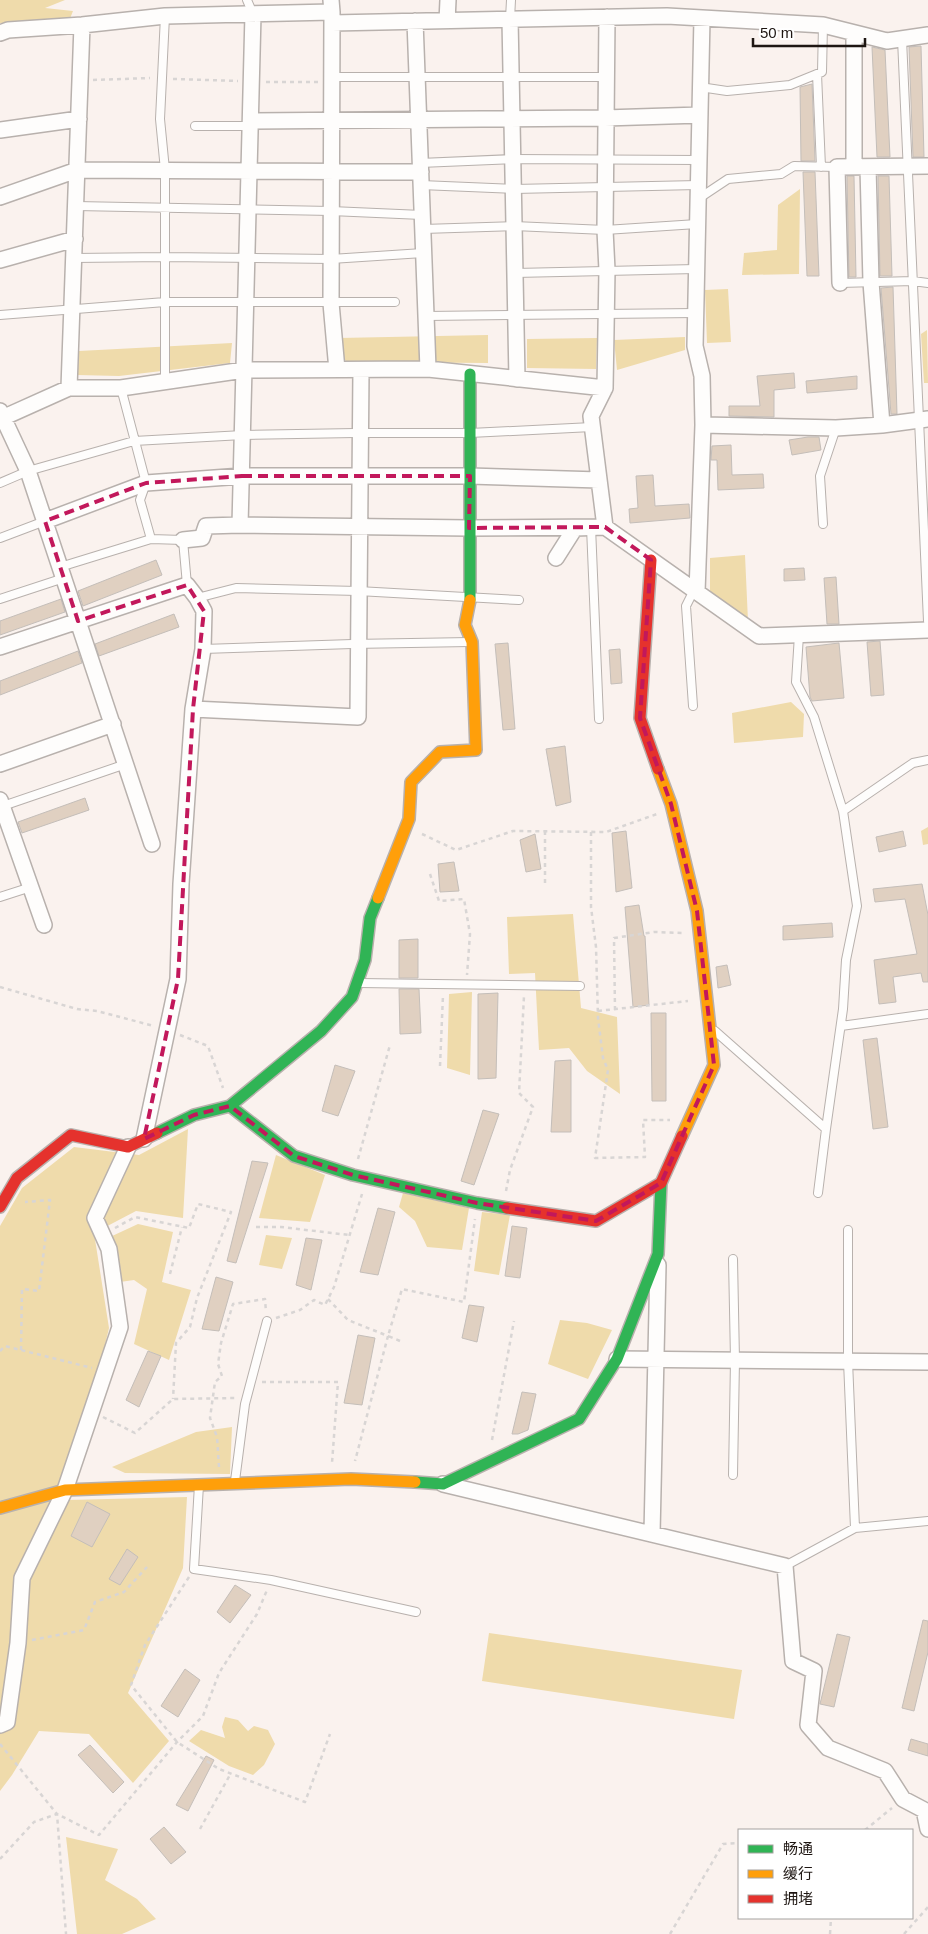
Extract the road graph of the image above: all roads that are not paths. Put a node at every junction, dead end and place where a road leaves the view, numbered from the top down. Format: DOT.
graph roads {
  1 [pos="448,0"];
  2 [pos="511,0"];
  3 [pos="250,7"];
  4 [pos="332,12"];
  5 [pos="166,16"];
  6 [pos="607,17"];
  7 [pos="702,18"];
  8 [pos="510,19"];
  9 [pos="447,21"];
  10 [pos="415,22"];
  11 [pos="82,25"];
  12 [pos="823,25"];
  13 [pos="0,33"];
  14 [pos="854,33"];
  15 [pos="928,35"];
  16 [pos="902,39"];
  17 [pos="817,74"];
  18 [pos="417,77"];
  19 [pos="511,77"];
  20 [pos="606,77"];
  21 [pos="332,80"];
  22 [pos="700,87"];
  23 [pos="700,115"];
  24 [pos="512,118"];
  25 [pos="605,118"];
  26 [pos="79,119"];
  27 [pos="332,119"];
  28 [pos="419,120"];
  29 [pos="250,123"];
  30 [pos="195,126"];
  31 [pos="0,130"];
  32 [pos="513,159"];
  33 [pos="606,159"];
  34 [pos="698,160"];
  35 [pos="928,166"];
  36 [pos="821,167"];
  37 [pos="837,167"];
  38 [pos="861,167"];
  39 [pos="908,167"];
  40 [pos="77,170"];
  41 [pos="164,170"];
  42 [pos="249,170"];
  43 [pos="332,171"];
  44 [pos="421,173"];
  45 [pos="606,186"];
  46 [pos="514,189"];
  47 [pos="697,192"];
  48 [pos="0,197"];
  49 [pos="76,206"];
  50 [pos="165,208"];
  51 [pos="248,210"];
  52 [pos="331,212"];
  53 [pos="422,222"];
  54 [pos="697,224"];
  55 [pos="514,226"];
  56 [pos="606,230"];
  57 [pos="75,239"];
  58 [pos="424,253"];
  59 [pos="165,257"];
  60 [pos="74,258"];
  61 [pos="247,258"];
  62 [pos="331,259"];
  63 [pos="0,260"];
  64 [pos="696,269"];
  65 [pos="607,270"];
  66 [pos="515,273"];
  67 [pos="913,280"];
  68 [pos="840,282"];
  69 [pos="871,282"];
  70 [pos="928,283"];
  71 [pos="165,302"];
  72 [pos="246,302"];
  73 [pos="395,302"];
  74 [pos="331,303"];
  75 [pos="72,309"];
  76 [pos="696,313"];
  77 [pos="607,314"];
  78 [pos="0,315"];
  79 [pos="516,315"];
  80 [pos="426,316"];
  81 [pos="428,369"];
  82 [pos="244,370"];
  83 [pos="337,370"];
  84 [pos="361,370"];
  85 [pos="470,374"];
  86 [pos="517,379"];
  87 [pos="165,381"];
  88 [pos="69,388"];
  89 [pos="121,388"];
  90 [pos="605,388"];
  91 [pos="1,416"];
  92 [pos="924,419"];
  93 [pos="703,425"];
  94 [pos="882,425"];
  95 [pos="592,427"];
  96 [pos="836,428"];
  97 [pos="360,433"];
  98 [pos="470,433"];
  99 [pos="243,435"];
  100 [pos="134,441"];
  101 [pos="28,471"];
  102 [pos="242,476"];
  103 [pos="470,476"];
  104 [pos="360,477"];
  105 [pos="599,480"];
  106 [pos="0,483"];
  107 [pos="146,483"];
  108 [pos="45,521"];
  109 [pos="823,524"];
  110 [pos="240,525"];
  111 [pos="359,527"];
  112 [pos="598,527"];
  113 [pos="469,528"];
  114 [pos="0,538"];
  115 [pos="151,539"];
  116 [pos="183,540"];
  117 [pos="556,558"];
  118 [pos="651,560"];
  119 [pos="62,572"];
  120 [pos="187,585"];
  121 [pos="358,591"];
  122 [pos="695,591"];
  123 [pos="472,597"];
  124 [pos="197,598"];
  125 [pos="0,599"];
  126 [pos="520,600"];
  127 [pos="78,621"];
  128 [pos="928,621"];
  129 [pos="928,630"];
  130 [pos="799,635"];
  131 [pos="472,642"];
  132 [pos="358,644"];
  133 [pos="0,647"];
  134 [pos="203,649"];
  135 [pos="693,706"];
  136 [pos="193,709"];
  137 [pos="599,718"];
  138 [pos="112,724"];
  139 [pos="928,760"];
  140 [pos="0,764"];
  141 [pos="126,764"];
  142 [pos="1,804"];
  143 [pos="843,811"];
  144 [pos="152,844"];
  145 [pos="31,887"];
  146 [pos="0,897"];
  147 [pos="44,925"];
  148 [pos="357,983"];
  149 [pos="580,986"];
  150 [pos="928,1014"];
  151 [pos="841,1026"];
  152 [pos="710,1027"];
  153 [pos="230,1106"];
  154 [pos="826,1129"];
  155 [pos="144,1139"];
  156 [pos="128,1146"];
  157 [pos="661,1183"];
  158 [pos="818,1193"];
  159 [pos="1,1205"];
  160 [pos="848,1230"];
  161 [pos="658,1254"];
  162 [pos="733,1259"];
  163 [pos="267,1321"];
  164 [pos="617,1359"];
  165 [pos="657,1360"];
  166 [pos="735,1360"];
  167 [pos="848,1361"];
  168 [pos="928,1362"];
  169 [pos="733,1475"];
  170 [pos="235,1483"];
  171 [pos="444,1484"];
  172 [pos="199,1485"];
  173 [pos="65,1490"];
  174 [pos="0,1508"];
  175 [pos="928,1521"];
  176 [pos="855,1528"];
  177 [pos="652,1534"];
  178 [pos="785,1566"];
  179 [pos="416,1612"];
  180 [pos="0,1725"];
  181 [pos="926,1807"];
  182 [pos="928,1830"];
  1 -- 9 [label="street"];
  2 -- 8 [label="lane"];
  3 -- 4 [label="street"];
  3 -- 5 [label="street"];
  3 -- 29 [label="street"];
  4 -- 10 [label="street"];
  4 -- 21 [label="street"];
  5 -- 11 [label="street"];
  5 -- 41 [label="lane"];
  6 -- 7 [label="street"];
  6 -- 8 [label="street"];
  6 -- 20 [label="street"];
  7 -- 12 [label="street"];
  7 -- 22 [label="street"];
  8 -- 9 [label="street"];
  8 -- 19 [label="street"];
  9 -- 10 [label="street"];
  10 -- 18 [label="street"];
  11 -- 13 [label="street"];
  11 -- 26 [label="street"];
  12 -- 14 [label="street"];
  12 -- 17 [label="lane"];
  14 -- 16 [label="street"];
  14 -- 38 [label="street"];
  15 -- 16 [label="street"];
  16 -- 39 [label="lane"];
  17 -- 22 [label="lane"];
  17 -- 36 [label="lane"];
  18 -- 19 [label="lane"];
  18 -- 21 [label="lane"];
  18 -- 28 [label="street"];
  19 -- 20 [label="lane"];
  19 -- 24 [label="street"];
  20 -- 25 [label="street"];
  21 -- 27 [label="street"];
  22 -- 23 [label="street"];
  23 -- 25 [label="street"];
  23 -- 34 [label="street"];
  24 -- 25 [label="street"];
  24 -- 28 [label="street"];
  24 -- 32 [label="street"];
  25 -- 33 [label="street"];
  26 -- 31 [label="street"];
  26 -- 40 [label="street"];
  27 -- 28 [label="street"];
  27 -- 29 [label="street"];
  27 -- 43 [label="street"];
  28 -- 44 [label="street"];
  29 -- 30 [label="lane"];
  29 -- 42 [label="street"];
  32 -- 33 [label="lane"];
  32 -- 44 [label="lane"];
  32 -- 46 [label="street"];
  33 -- 34 [label="lane"];
  33 -- 45 [label="street"];
  34 -- 47 [label="street"];
  35 -- 39 [label="street"];
  36 -- 37 [label="lane"];
  36 -- 47 [label="lane"];
  37 -- 38 [label="street"];
  37 -- 68 [label="street"];
  38 -- 39 [label="street"];
  38 -- 69 [label="street"];
  39 -- 67 [label="lane"];
  40 -- 41 [label="street"];
  40 -- 48 [label="street"];
  40 -- 49 [label="street"];
  41 -- 42 [label="street"];
  41 -- 50 [label="lane"];
  42 -- 43 [label="street"];
  42 -- 51 [label="street"];
  43 -- 44 [label="street"];
  43 -- 52 [label="street"];
  44 -- 46 [label="lane"];
  44 -- 53 [label="street"];
  45 -- 46 [label="lane"];
  45 -- 47 [label="lane"];
  45 -- 56 [label="street"];
  46 -- 55 [label="street"];
  47 -- 54 [label="street"];
  49 -- 50 [label="lane"];
  49 -- 57 [label="street"];
  50 -- 51 [label="lane"];
  50 -- 59 [label="lane"];
  51 -- 52 [label="lane"];
  51 -- 61 [label="street"];
  52 -- 53 [label="lane"];
  52 -- 62 [label="street"];
  53 -- 55 [label="lane"];
  53 -- 58 [label="street"];
  54 -- 56 [label="lane"];
  54 -- 64 [label="street"];
  55 -- 56 [label="lane"];
  55 -- 66 [label="street"];
  56 -- 65 [label="street"];
  57 -- 60 [label="street"];
  57 -- 63 [label="street"];
  58 -- 62 [label="lane"];
  58 -- 80 [label="street"];
  59 -- 60 [label="lane"];
  59 -- 61 [label="lane"];
  59 -- 71 [label="lane"];
  60 -- 75 [label="street"];
  61 -- 62 [label="lane"];
  61 -- 72 [label="street"];
  62 -- 74 [label="street"];
  64 -- 65 [label="lane"];
  64 -- 76 [label="street"];
  65 -- 66 [label="lane"];
  65 -- 77 [label="street"];
  66 -- 79 [label="street"];
  67 -- 69 [label="lane"];
  67 -- 70 [label="lane"];
  67 -- 92 [label="lane"];
  68 -- 69 [label="lane"];
  69 -- 94 [label="street"];
  71 -- 72 [label="lane"];
  71 -- 75 [label="lane"];
  71 -- 87 [label="lane"];
  72 -- 74 [label="lane"];
  72 -- 82 [label="street"];
  73 -- 74 [label="lane"];
  74 -- 83 [label="street"];
  75 -- 78 [label="lane"];
  75 -- 88 [label="street"];
  76 -- 77 [label="lane"];
  76 -- 93 [label="street"];
  77 -- 79 [label="lane"];
  77 -- 90 [label="street"];
  79 -- 80 [label="lane"];
  79 -- 86 [label="street"];
  80 -- 81 [label="street"];
  81 -- 84 [label="street"];
  81 -- 85 [label="street"];
  82 -- 83 [label="street"];
  82 -- 87 [label="street"];
  82 -- 99 [label="street"];
  83 -- 84 [label="street"];
  84 -- 97 [label="street"];
  85 -- 86 [label="street"];
  85 -- 98 [label="street"];
  86 -- 90 [label="street"];
  87 -- 89 [label="street"];
  88 -- 89 [label="street"];
  88 -- 91 [label="street"];
  89 -- 100 [label="lane"];
  90 -- 95 [label="street"];
  91 -- 101 [label="street"];
  92 -- 94 [label="street"];
  92 -- 128 [label="lane"];
  93 -- 96 [label="street"];
  93 -- 122 [label="street"];
  94 -- 96 [label="street"];
  95 -- 98 [label="lane"];
  95 -- 105 [label="street"];
  96 -- 109 [label="lane"];
  97 -- 98 [label="lane"];
  97 -- 99 [label="lane"];
  97 -- 104 [label="street"];
  98 -- 103 [label="street"];
  99 -- 100 [label="lane"];
  99 -- 102 [label="street"];
  100 -- 101 [label="lane"];
  100 -- 107 [label="lane"];
  101 -- 106 [label="lane"];
  101 -- 108 [label="street"];
  102 -- 104 [label="street"];
  102 -- 107 [label="street"];
  102 -- 110 [label="street"];
  103 -- 104 [label="street"];
  103 -- 105 [label="street"];
  103 -- 113 [label="street"];
  104 -- 111 [label="street"];
  105 -- 112 [label="street"];
  107 -- 108 [label="street"];
  107 -- 115 [label="lane"];
  108 -- 114 [label="lane"];
  108 -- 119 [label="street"];
  110 -- 111 [label="street"];
  110 -- 116 [label="street"];
  111 -- 113 [label="street"];
  111 -- 121 [label="street"];
  112 -- 113 [label="street"];
  112 -- 117 [label="street"];
  112 -- 118 [label="street"];
  112 -- 137 [label="lane"];
  113 -- 123 [label="street"];
  115 -- 116 [label="lane"];
  115 -- 119 [label="lane"];
  116 -- 120 [label="lane"];
  118 -- 122 [label="street"];
  118 -- 152 [label="street"];
  119 -- 125 [label="lane"];
  119 -- 127 [label="street"];
  120 -- 124 [label="street"];
  120 -- 127 [label="street"];
  121 -- 123 [label="lane"];
  121 -- 124 [label="lane"];
  121 -- 132 [label="street"];
  122 -- 130 [label="street"];
  122 -- 135 [label="lane"];
  123 -- 126 [label="lane"];
  123 -- 131 [label="street"];
  124 -- 134 [label="street"];
  127 -- 133 [label="street"];
  127 -- 138 [label="street"];
  129 -- 130 [label="street"];
  130 -- 143 [label="lane"];
  131 -- 132 [label="lane"];
  131 -- 148 [label="street"];
  132 -- 134 [label="lane"];
  132 -- 136 [label="street"];
  134 -- 136 [label="street"];
  136 -- 155 [label="street"];
  138 -- 140 [label="street"];
  138 -- 141 [label="street"];
  139 -- 143 [label="lane"];
  141 -- 142 [label="lane"];
  141 -- 144 [label="street"];
  142 -- 145 [label="street"];
  143 -- 151 [label="lane"];
  145 -- 146 [label="lane"];
  145 -- 147 [label="street"];
  148 -- 149 [label="lane"];
  148 -- 153 [label="street"];
  150 -- 151 [label="lane"];
  151 -- 154 [label="lane"];
  152 -- 154 [label="lane"];
  152 -- 157 [label="street"];
  153 -- 155 [label="street"];
  153 -- 157 [label="street"];
  154 -- 158 [label="lane"];
  155 -- 156 [label="street"];
  156 -- 159 [label="street"];
  156 -- 173 [label="street"];
  157 -- 161 [label="street"];
  160 -- 167 [label="lane"];
  161 -- 164 [label="street"];
  161 -- 165 [label="street"];
  162 -- 166 [label="lane"];
  163 -- 170 [label="lane"];
  164 -- 165 [label="street"];
  164 -- 171 [label="street"];
  165 -- 166 [label="street"];
  165 -- 177 [label="street"];
  166 -- 167 [label="street"];
  166 -- 169 [label="lane"];
  167 -- 168 [label="street"];
  167 -- 176 [label="lane"];
  170 -- 171 [label="street"];
  170 -- 172 [label="street"];
  171 -- 177 [label="street"];
  172 -- 173 [label="street"];
  172 -- 179 [label="lane"];
  173 -- 174 [label="street"];
  173 -- 180 [label="street"];
  175 -- 176 [label="lane"];
  176 -- 178 [label="lane"];
  177 -- 178 [label="street"];
  178 -- 181 [label="street"];
  181 -- 182 [label="street"];
}
